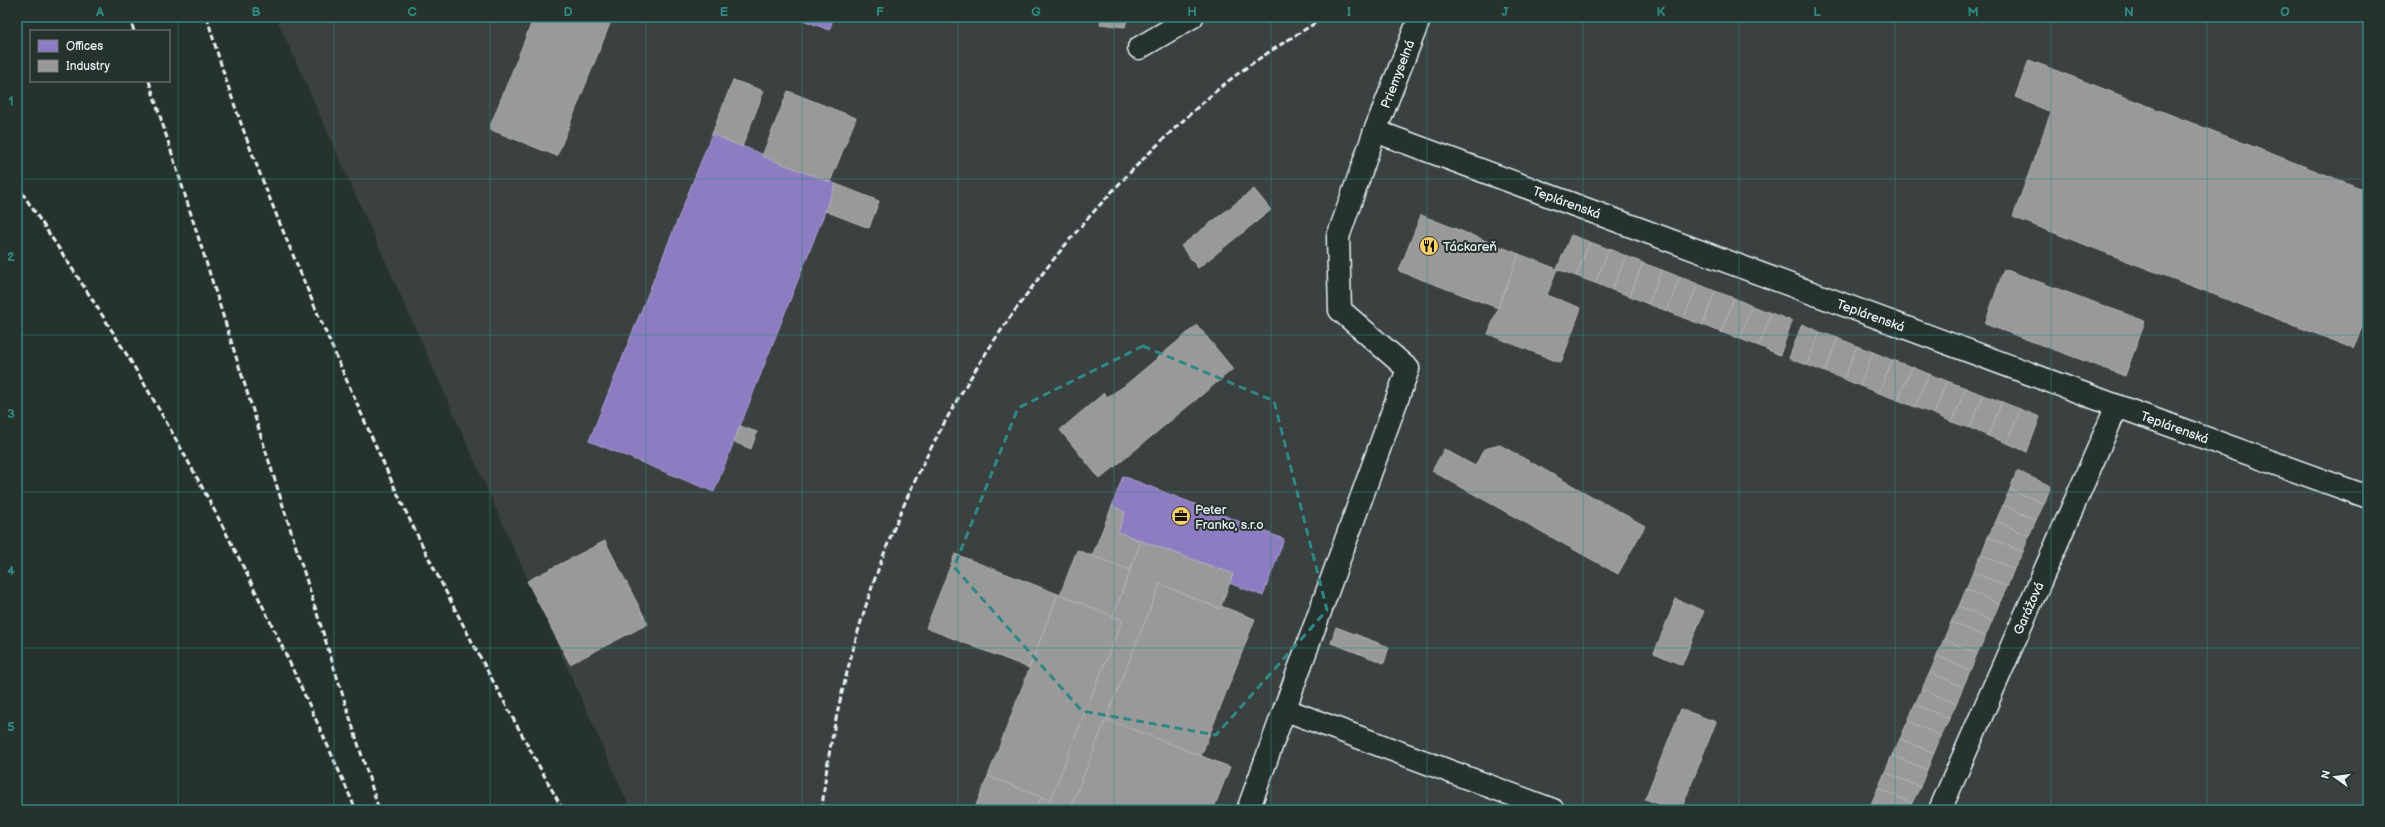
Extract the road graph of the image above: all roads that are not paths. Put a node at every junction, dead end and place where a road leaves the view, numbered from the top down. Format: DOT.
graph roads {
  1 [pos="1192,17"];
  2 [pos="1420,17"];
  3 [pos="1139,48"];
  4 [pos="1375,131"];
  5 [pos="2117,406"];
  6 [pos="2368,496"];
  7 [pos="1286,710"];
  8 [pos="1248,810"];
  9 [pos="1553,810"];
  10 [pos="1940,810"];
  1 -- 3 [label="street"];
  2 -- 4 [label="street, Priemyselná"];
  4 -- 5 [label="street, Teplárenská"];
  4 -- 7 [label="street, Priemyselná"];
  5 -- 6 [label="street, Teplárenská"];
  5 -- 10 [label="street, Garážová"];
  7 -- 8 [label="street"];
  7 -- 9 [label="street"];
}
